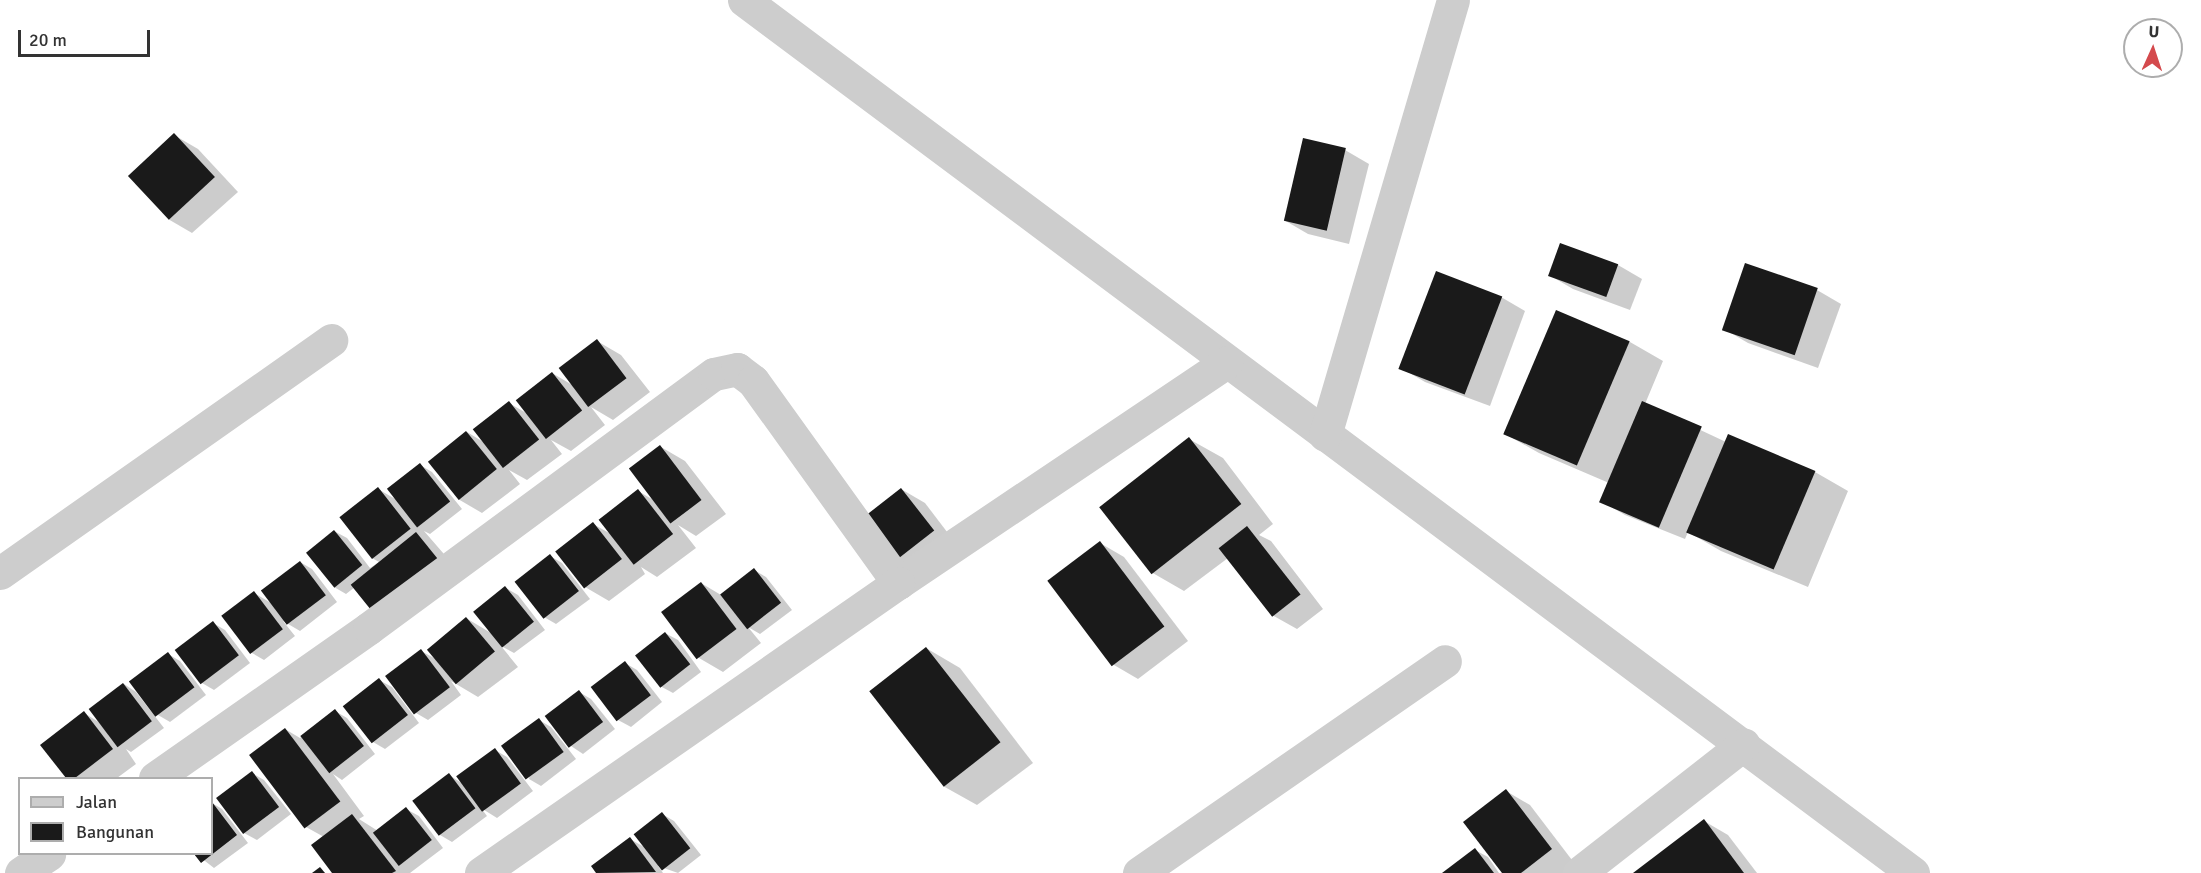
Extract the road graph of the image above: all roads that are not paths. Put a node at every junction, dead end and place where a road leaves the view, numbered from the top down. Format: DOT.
graph roads {
  1 [pos="744,0"];
  2 [pos="1453,0"];
  3 [pos="331,340"];
  4 [pos="1227,362"];
  5 [pos="1325,435"];
  6 [pos="0,573"];
  7 [pos="898,583"];
  8 [pos="1445,662"];
  9 [pos="1744,744"];
  10 [pos="157,777"];
  11 [pos="48,855"];
  12 [pos="21,873"];
  13 [pos="481,873"];
  14 [pos="1139,873"];
  15 [pos="1579,873"];
  16 [pos="1913,873"];
  1 -- 4 [label="street"];
  2 -- 5 [label="street"];
  3 -- 6 [label="street"];
  4 -- 5 [label="street"];
  4 -- 7 [label="street"];
  5 -- 9 [label="street"];
  7 -- 10 [label="street"];
  7 -- 13 [label="street"];
  8 -- 14 [label="street"];
  9 -- 15 [label="street"];
  9 -- 16 [label="street"];
  11 -- 12 [label="street"];
}
